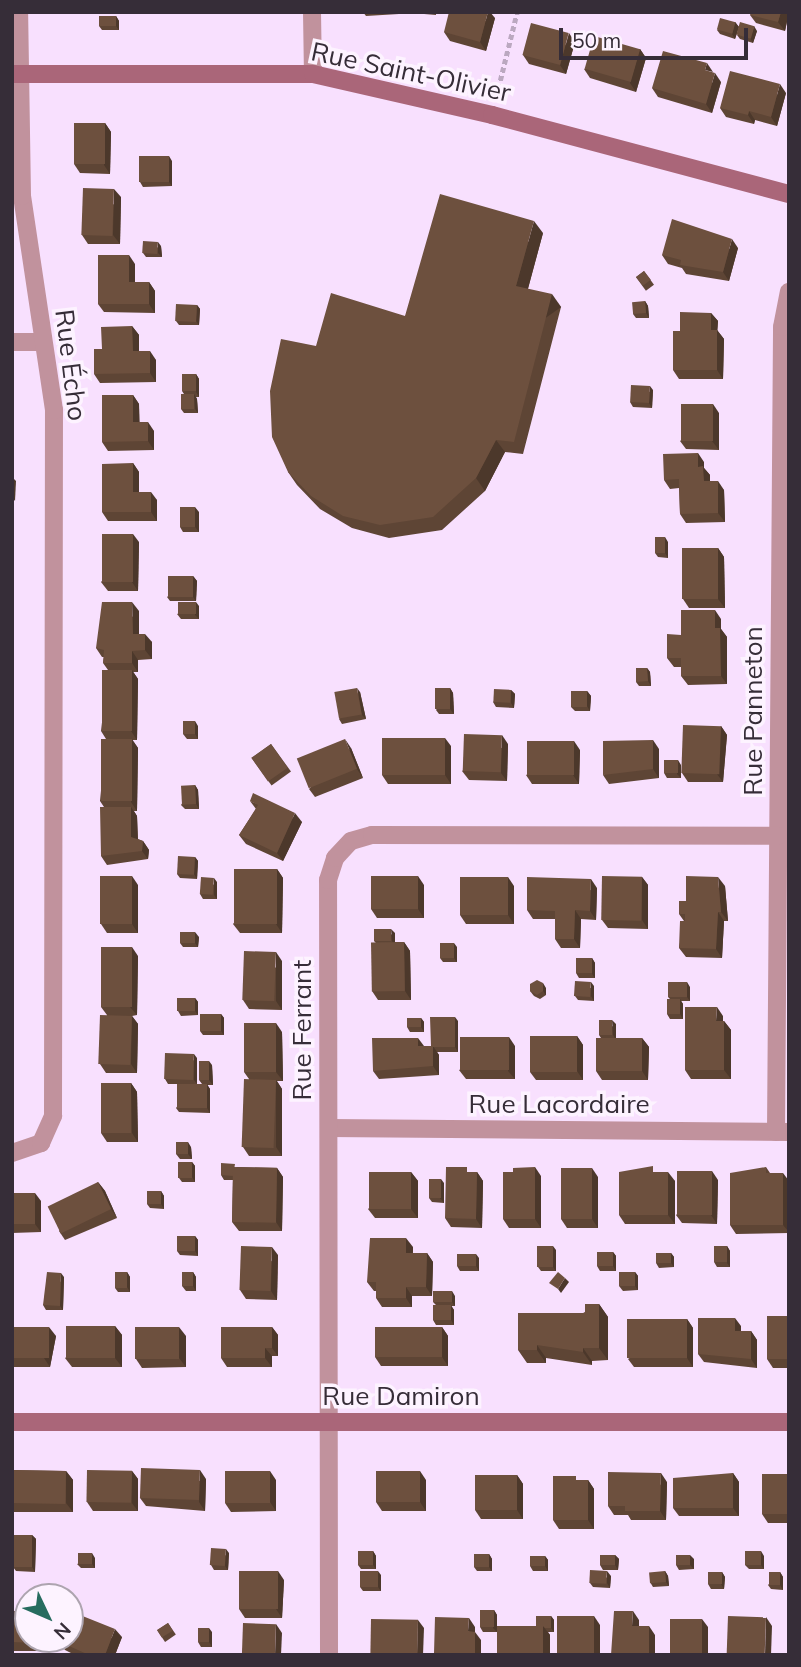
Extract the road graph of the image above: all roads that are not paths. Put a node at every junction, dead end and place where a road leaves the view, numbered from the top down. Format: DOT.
graph roads {
  1 [pos="19,12"];
  2 [pos="312,12"];
  3 [pos="16,74"];
  4 [pos="313,74"];
  5 [pos="789,194"];
  6 [pos="789,292"];
  7 [pos="12,342"];
  8 [pos="41,342"];
  9 [pos="778,836"];
  10 [pos="329,1128"];
  11 [pos="782,1132"];
  12 [pos="12,1153"];
  13 [pos="12,1422"];
  14 [pos="332,1422"];
  15 [pos="789,1422"];
  16 [pos="329,1655"];
  1 -- 3 [label="street, Rue Écho"];
  2 -- 4 [label="street"];
  3 -- 4 [label="street, Rue Saint-Olivier"];
  3 -- 8 [label="street, Rue Écho"];
  4 -- 5 [label="street, Rue Saint-Olivier"];
  6 -- 9 [label="street, Rue Panneton"];
  7 -- 8 [label="street"];
  8 -- 12 [label="street, Rue Écho"];
  9 -- 10 [label="street, Rue Ferrant"];
  9 -- 11 [label="street, Rue Panneton"];
  10 -- 11 [label="street, Rue Lacordaire"];
  10 -- 14 [label="street, Rue Ferrant"];
  13 -- 14 [label="street, Rue Damiron"];
  14 -- 15 [label="street, Rue Damiron"];
  14 -- 16 [label="street, Rue Ferrant"];
}
